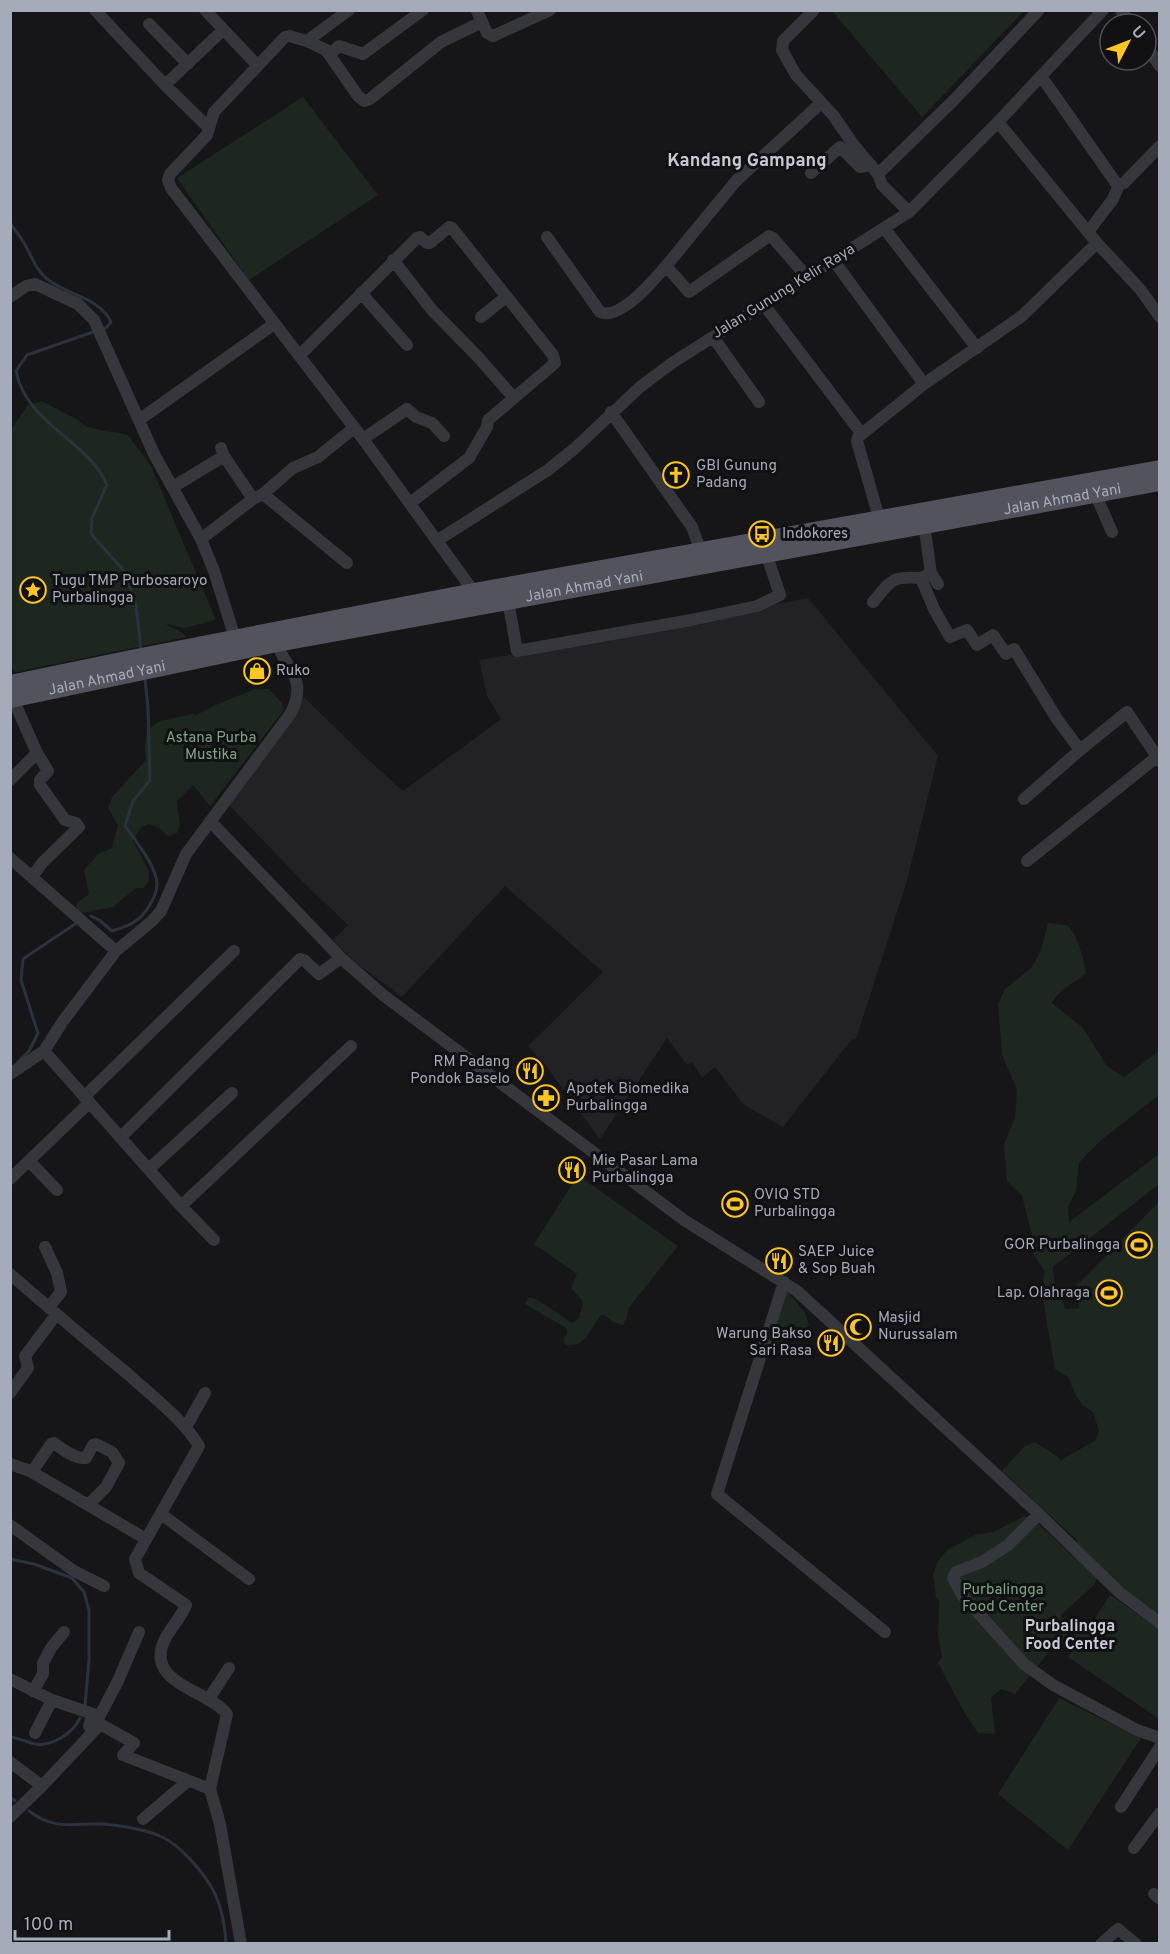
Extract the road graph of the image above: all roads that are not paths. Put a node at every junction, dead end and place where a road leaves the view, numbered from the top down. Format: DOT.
graph roads {
  1 [pos="95,10"];
  2 [pos="205,10"];
  3 [pos="349,10"];
  4 [pos="423,10"];
  5 [pos="550,10"];
  6 [pos="814,10"];
  7 [pos="1039,10"];
  8 [pos="1102,11"];
  9 [pos="529,15"];
  10 [pos="479,17"];
  11 [pos="149,24"];
  12 [pos="223,30"];
  13 [pos="307,41"];
  14 [pos="330,54"];
  15 [pos="188,63"];
  16 [pos="257,64"];
  17 [pos="1041,76"];
  18 [pos="165,86"];
  19 [pos="818,106"];
  20 [pos="998,122"];
  21 [pos="209,128"];
  22 [pos="1160,146"];
  23 [pos="870,168"];
  24 [pos="811,173"];
  25 [pos="1119,185"];
  26 [pos="903,216"];
  27 [pos="884,228"];
  28 [pos="1088,232"];
  29 [pos="547,237"];
  30 [pos="1097,243"];
  31 [pos="393,260"];
  32 [pos="834,261"];
  33 [pos="666,266"];
  34 [pos="808,278"];
  35 [pos="361,293"];
  36 [pos="10,297"];
  37 [pos="506,297"];
  38 [pos="765,306"];
  39 [pos="481,317"];
  40 [pos="1160,317"];
  41 [pos="274,324"];
  42 [pos="713,336"];
  43 [pos="407,345"];
  44 [pos="977,348"];
  45 [pos="299,356"];
  46 [pos="924,384"];
  47 [pos="514,398"];
  48 [pos="759,402"];
  49 [pos="612,412"];
  50 [pos="139,420"];
  51 [pos="354,428"];
  52 [pos="861,433"];
  53 [pos="444,436"];
  54 [pos="363,439"];
  55 [pos="1160,469"];
  56 [pos="1160,482"];
  57 [pos="173,487"];
  58 [pos="1095,493"];
  59 [pos="258,497"];
  60 [pos="410,503"];
  61 [pos="924,524"];
  62 [pos="881,525"];
  63 [pos="1112,532"];
  64 [pos="201,539"];
  65 [pos="438,540"];
  66 [pos="773,544"];
  67 [pos="702,557"];
  68 [pos="347,562"];
  69 [pos="930,578"];
  70 [pos="474,592"];
  71 [pos="506,593"];
  72 [pos="873,602"];
  73 [pos="275,637"];
  74 [pos="235,638"];
  75 [pos="139,664"];
  76 [pos="11,694"];
  77 [pos="1080,750"];
  78 [pos="37,753"];
  79 [pos="1158,755"];
  80 [pos="10,780"];
  81 [pos="1024,800"];
  82 [pos="210,821"];
  83 [pos="10,858"];
  84 [pos="1027,861"];
  85 [pos="32,877"];
  86 [pos="116,951"];
  87 [pos="234,951"];
  88 [pos="340,958"];
  89 [pos="351,1046"];
  90 [pos="44,1051"];
  91 [pos="10,1074"];
  92 [pos="232,1093"];
  93 [pos="87,1100"];
  94 [pos="121,1137"];
  95 [pos="29,1161"];
  96 [pos="148,1169"];
  97 [pos="10,1179"];
  98 [pos="57,1190"];
  99 [pos="181,1206"];
  100 [pos="214,1240"];
  101 [pos="45,1247"];
  102 [pos="10,1274"];
  103 [pos="784,1282"];
  104 [pos="52,1311"];
  105 [pos="10,1393"];
  106 [pos="205,1393"];
  107 [pos="186,1427"];
  108 [pos="10,1464"];
  109 [pos="32,1472"];
  110 [pos="88,1505"];
  111 [pos="160,1514"];
  112 [pos="1039,1514"];
  113 [pos="10,1525"];
  114 [pos="146,1539"];
  115 [pos="249,1579"];
  116 [pos="104,1586"];
  117 [pos="1160,1623"];
  118 [pos="64,1632"];
  119 [pos="139,1632"];
  120 [pos="885,1632"];
  121 [pos="229,1668"];
  122 [pos="10,1679"];
  123 [pos="33,1690"];
  124 [pos="208,1700"];
  125 [pos="58,1701"];
  126 [pos="93,1714"];
  127 [pos="93,1732"];
  128 [pos="35,1733"];
  129 [pos="1160,1738"];
  130 [pos="1160,1747"];
  131 [pos="10,1762"];
  132 [pos="188,1781"];
  133 [pos="42,1786"];
  134 [pos="210,1789"];
  135 [pos="1121,1807"];
  136 [pos="1160,1813"];
  137 [pos="10,1817"];
  138 [pos="143,1819"];
  139 [pos="1134,1848"];
  140 [pos="241,1944"];
  141 [pos="1101,1944"];
  142 [pos="1136,1944"];
  1 -- 18 [label="street"];
  2 -- 12 [label="street"];
  3 -- 13 [label="street"];
  4 -- 14 [label="street"];
  5 -- 9 [label="street"];
  6 -- 19 [label="street"];
  7 -- 23 [label="street"];
  8 -- 17 [label="street, Jalan Gunung Kelir Raya"];
  9 -- 10 [label="street"];
  10 -- 14 [label="street"];
  11 -- 15 [label="street"];
  12 -- 15 [label="street"];
  12 -- 16 [label="street"];
  13 -- 14 [label="street"];
  13 -- 16 [label="street"];
  15 -- 18 [label="street"];
  16 -- 21 [label="street"];
  17 -- 20 [label="street, Jalan Gunung Kelir Raya"];
  17 -- 25 [label="street"];
  18 -- 21 [label="street"];
  19 -- 23 [label="street"];
  19 -- 33 [label="street"];
  20 -- 26 [label="street, Jalan Gunung Kelir Raya"];
  20 -- 28 [label="street"];
  21 -- 41 [label="street"];
  22 -- 25 [label="street"];
  23 -- 24 [label="street"];
  23 -- 26 [label="street"];
  25 -- 28 [label="street"];
  26 -- 27 [label="street, Jalan Gunung Kelir Raya"];
  27 -- 32 [label="street, Jalan Gunung Kelir Raya"];
  27 -- 44 [label="street"];
  28 -- 30 [label="street"];
  29 -- 33 [label="street"];
  30 -- 40 [label="street"];
  30 -- 44 [label="street"];
  31 -- 35 [label="street"];
  31 -- 37 [label="street"];
  31 -- 47 [label="street"];
  32 -- 34 [label="street, Jalan Gunung Kelir Raya"];
  32 -- 46 [label="street"];
  33 -- 34 [label="street"];
  34 -- 38 [label="street, Jalan Gunung Kelir Raya"];
  35 -- 43 [label="street"];
  35 -- 45 [label="street"];
  36 -- 50 [label="street"];
  37 -- 39 [label="street"];
  37 -- 47 [label="street"];
  38 -- 42 [label="street, Jalan Gunung Kelir Raya"];
  38 -- 52 [label="street"];
  41 -- 45 [label="street"];
  41 -- 50 [label="street"];
  42 -- 48 [label="street"];
  42 -- 49 [label="street, Jalan Gunung Kelir Raya"];
  44 -- 46 [label="street"];
  45 -- 51 [label="street"];
  46 -- 52 [label="street"];
  47 -- 60 [label="street"];
  49 -- 65 [label="street, Jalan Gunung Kelir Raya"];
  49 -- 67 [label="street"];
  50 -- 57 [label="street"];
  51 -- 54 [label="street"];
  51 -- 59 [label="street"];
  52 -- 62 [label="street"];
  53 -- 54 [label="street"];
  54 -- 60 [label="street"];
  55 -- 62 [label="main road, Jalan Ahmad Yani"];
  56 -- 58 [label="main road, Jalan Ahmad Yani"];
  57 -- 59 [label="street"];
  57 -- 64 [label="street"];
  58 -- 61 [label="main road, Jalan Ahmad Yani"];
  58 -- 63 [label="street"];
  59 -- 64 [label="street"];
  59 -- 68 [label="street"];
  60 -- 65 [label="street"];
  61 -- 62 [label="main road, Jalan Ahmad Yani"];
  61 -- 69 [label="street"];
  62 -- 66 [label="main road, Jalan Ahmad Yani"];
  64 -- 74 [label="street"];
  65 -- 70 [label="street"];
  66 -- 67 [label="main road, Jalan Ahmad Yani"];
  66 -- 71 [label="street"];
  67 -- 71 [label="main road, Jalan Ahmad Yani"];
  69 -- 72 [label="street"];
  69 -- 77 [label="street"];
  70 -- 71 [label="main road, Jalan Ahmad Yani"];
  70 -- 73 [label="main road, Jalan Ahmad Yani"];
  71 -- 73 [label="main road, Jalan Ahmad Yani"];
  73 -- 74 [label="main road, Jalan Ahmad Yani"];
  73 -- 75 [label="main road, Jalan Ahmad Yani"];
  73 -- 82 [label="street"];
  74 -- 75 [label="main road, Jalan Ahmad Yani"];
  75 -- 76 [label="main road, Jalan Ahmad Yani"];
  76 -- 78 [label="street"];
  77 -- 79 [label="street"];
  77 -- 81 [label="street"];
  78 -- 80 [label="street"];
  78 -- 85 [label="street"];
  79 -- 84 [label="street"];
  82 -- 86 [label="street"];
  82 -- 88 [label="street"];
  83 -- 85 [label="street"];
  85 -- 86 [label="street"];
  86 -- 90 [label="street"];
  87 -- 93 [label="street"];
  88 -- 94 [label="street"];
  88 -- 103 [label="street"];
  89 -- 99 [label="street"];
  90 -- 91 [label="street"];
  90 -- 93 [label="street"];
  92 -- 96 [label="street"];
  93 -- 94 [label="street"];
  93 -- 95 [label="street"];
  94 -- 96 [label="street"];
  95 -- 97 [label="street"];
  95 -- 98 [label="street"];
  96 -- 99 [label="street"];
  99 -- 100 [label="street"];
  101 -- 104 [label="street"];
  102 -- 104 [label="street"];
  103 -- 112 [label="street"];
  103 -- 120 [label="street"];
  104 -- 105 [label="street"];
  104 -- 107 [label="street"];
  106 -- 107 [label="street"];
  107 -- 111 [label="street"];
  108 -- 109 [label="street"];
  109 -- 110 [label="street"];
  109 -- 110 [label="street"];
  110 -- 114 [label="street"];
  111 -- 114 [label="street"];
  111 -- 115 [label="street"];
  112 -- 117 [label="street"];
  112 -- 129 [label="street"];
  113 -- 116 [label="street"];
  114 -- 124 [label="street"];
  118 -- 123 [label="street"];
  119 -- 126 [label="street"];
  121 -- 124 [label="street"];
  122 -- 123 [label="street"];
  123 -- 125 [label="street"];
  124 -- 134 [label="street"];
  125 -- 126 [label="street"];
  125 -- 128 [label="street"];
  126 -- 127 [label="street"];
  127 -- 132 [label="street"];
  127 -- 133 [label="street"];
  130 -- 135 [label="street"];
  131 -- 133 [label="street"];
  132 -- 134 [label="street"];
  132 -- 138 [label="street"];
  133 -- 137 [label="street"];
  134 -- 140 [label="street"];
  136 -- 139 [label="street"];
  141 -- 142 [label="street"];
}
